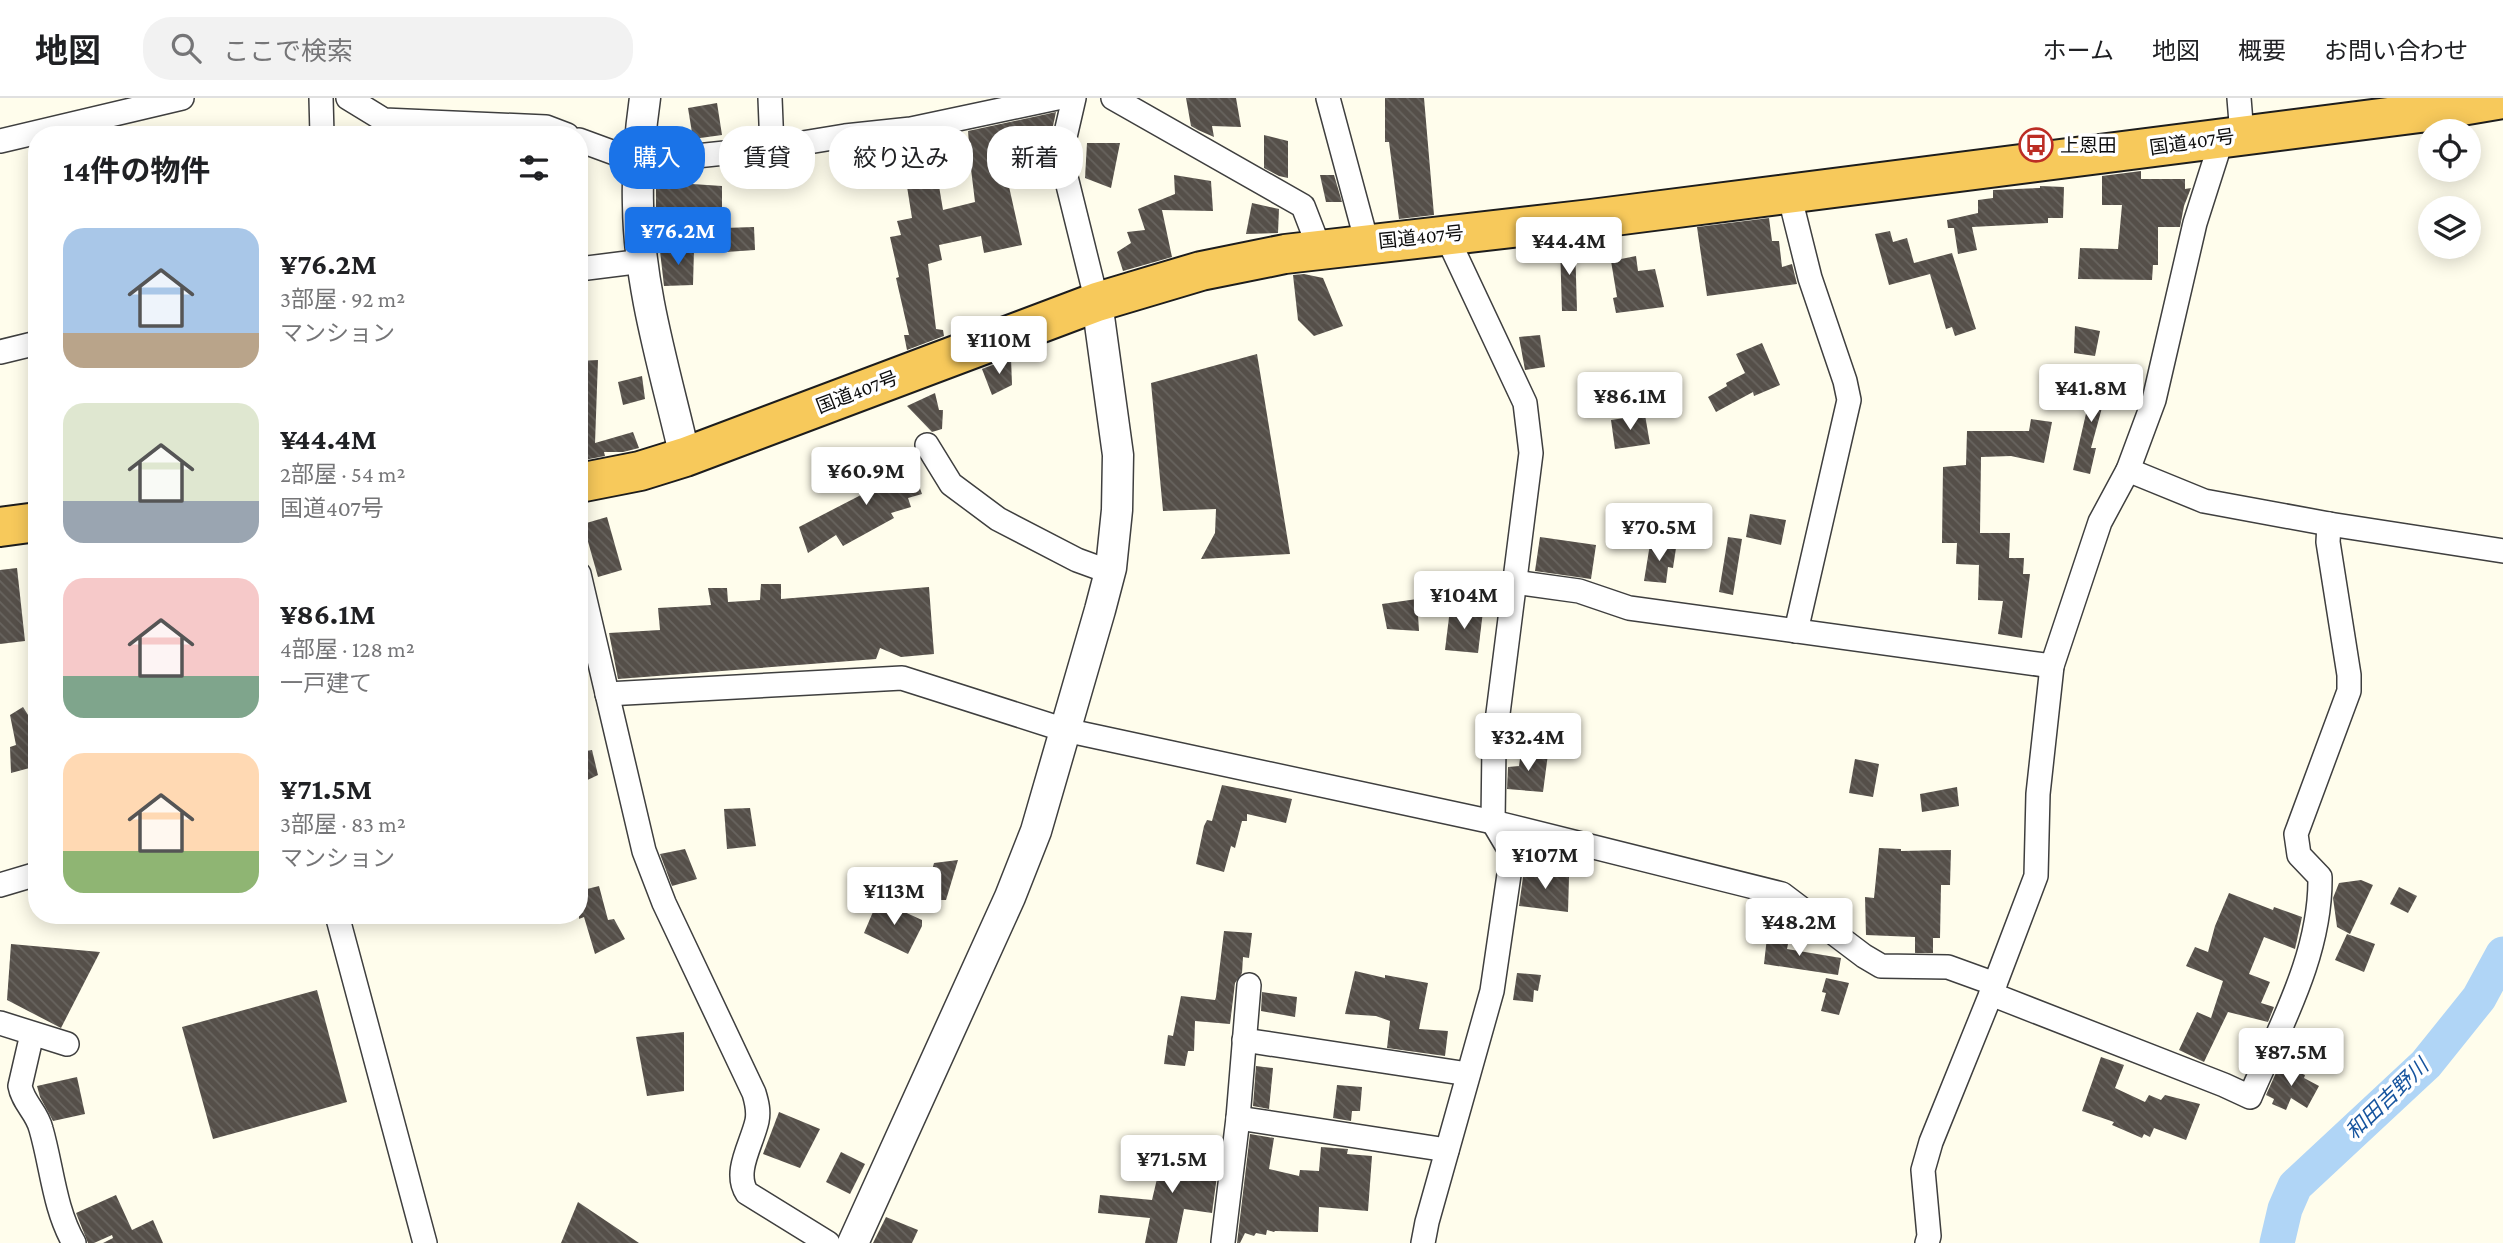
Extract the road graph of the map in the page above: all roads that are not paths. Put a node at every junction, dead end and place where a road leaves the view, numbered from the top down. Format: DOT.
graph roads {
  1 [pos="182,98"];
  2 [pos="321,98"];
  3 [pos="348,98"];
  4 [pos="645,98"];
  5 [pos="770,98"];
  6 [pos="1057,98"];
  7 [pos="1074,98"];
  8 [pos="1113,98"];
  9 [pos="1328,98"];
  10 [pos="2503,99"];
  11 [pos="2233,124"];
  12 [pos="63,126"];
  13 [pos="322,126"];
  14 [pos="524,126"];
  15 [pos="642,126"];
  16 [pos="771,126"];
  17 [pos="28,134"];
  18 [pos="0,141"];
  19 [pos="815,141"];
  20 [pos="588,143"];
  21 [pos="609,151"];
  22 [pos="638,189"];
  23 [pos="1789,194"];
  24 [pos="1446,235"];
  25 [pos="1367,243"];
  26 [pos="1320,250"];
  27 [pos="643,261"];
  28 [pos="588,268"];
  29 [pos="1097,302"];
  30 [pos="28,346"];
  31 [pos="0,352"];
  32 [pos="927,445"];
  33 [pos="685,457"];
  34 [pos="2128,470"];
  35 [pos="588,481"];
  36 [pos="28,523"];
  37 [pos="2329,524"];
  38 [pos="0,527"];
  39 [pos="2503,551"];
  40 [pos="1110,572"];
  41 [pos="1515,582"];
  42 [pos="588,613"];
  43 [pos="1796,631"];
  44 [pos="2052,666"];
  45 [pos="607,694"];
  46 [pos="1065,730"];
  47 [pos="1493,822"];
  48 [pos="28,877"];
  49 [pos="0,885"];
  50 [pos="339,924"];
  51 [pos="1249,985"];
  52 [pos="1993,989"];
  53 [pos="0,1023"];
  54 [pos="32,1034"];
  55 [pos="1244,1040"];
  56 [pos="67,1044"];
  57 [pos="1468,1074"];
  58 [pos="1238,1118"];
  59 [pos="1447,1150"];
  60 [pos="1223,1242"];
  61 [pos="74,1243"];
  62 [pos="425,1243"];
  63 [pos="828,1243"];
  64 [pos="853,1243"];
  65 [pos="1423,1243"];
  66 [pos="1927,1243"];
  1 -- 12 [label="street"];
  2 -- 13 [label="street"];
  3 -- 14 [label="street"];
  4 -- 15 [label="street"];
  5 -- 16 [label="street"];
  6 -- 19 [label="street"];
  7 -- 29 [label="street"];
  8 -- 26 [label="street"];
  9 -- 25 [label="street"];
  10 -- 11 [label="highway, 国道407号"];
  11 -- 23 [label="highway, 国道407号"];
  11 -- 34 [label="street"];
  17 -- 18 [label="street"];
  20 -- 21 [label="street"];
  22 -- 27 [label="street"];
  23 -- 24 [label="highway, 国道407号"];
  23 -- 43 [label="street"];
  24 -- 25 [label="highway, 国道407号"];
  24 -- 41 [label="street"];
  25 -- 26 [label="highway, 国道407号"];
  26 -- 29 [label="highway, 国道407号"];
  27 -- 28 [label="street"];
  27 -- 33 [label="street"];
  29 -- 33 [label="highway, 国道407号"];
  29 -- 40 [label="street"];
  30 -- 31 [label="street"];
  32 -- 40 [label="street"];
  33 -- 35 [label="highway, 国道407号"];
  34 -- 37 [label="street"];
  34 -- 44 [label="street"];
  36 -- 38 [label="highway"];
  37 -- 39 [label="street"];
  37 -- 52 [label="street"];
  40 -- 46 [label="street"];
  41 -- 43 [label="street"];
  41 -- 47 [label="street"];
  42 -- 45 [label="street"];
  43 -- 44 [label="street"];
  44 -- 52 [label="street"];
  45 -- 46 [label="street"];
  45 -- 63 [label="street"];
  46 -- 47 [label="street"];
  46 -- 64 [label="street"];
  47 -- 52 [label="street"];
  47 -- 57 [label="street"];
  48 -- 49 [label="street"];
  50 -- 62 [label="street"];
  51 -- 55 [label="street"];
  52 -- 66 [label="street"];
  53 -- 54 [label="street"];
  54 -- 56 [label="street"];
  54 -- 61 [label="street"];
  55 -- 57 [label="street"];
  55 -- 58 [label="street"];
  57 -- 59 [label="street"];
  58 -- 59 [label="street"];
  58 -- 60 [label="street"];
  59 -- 65 [label="street"];
}
